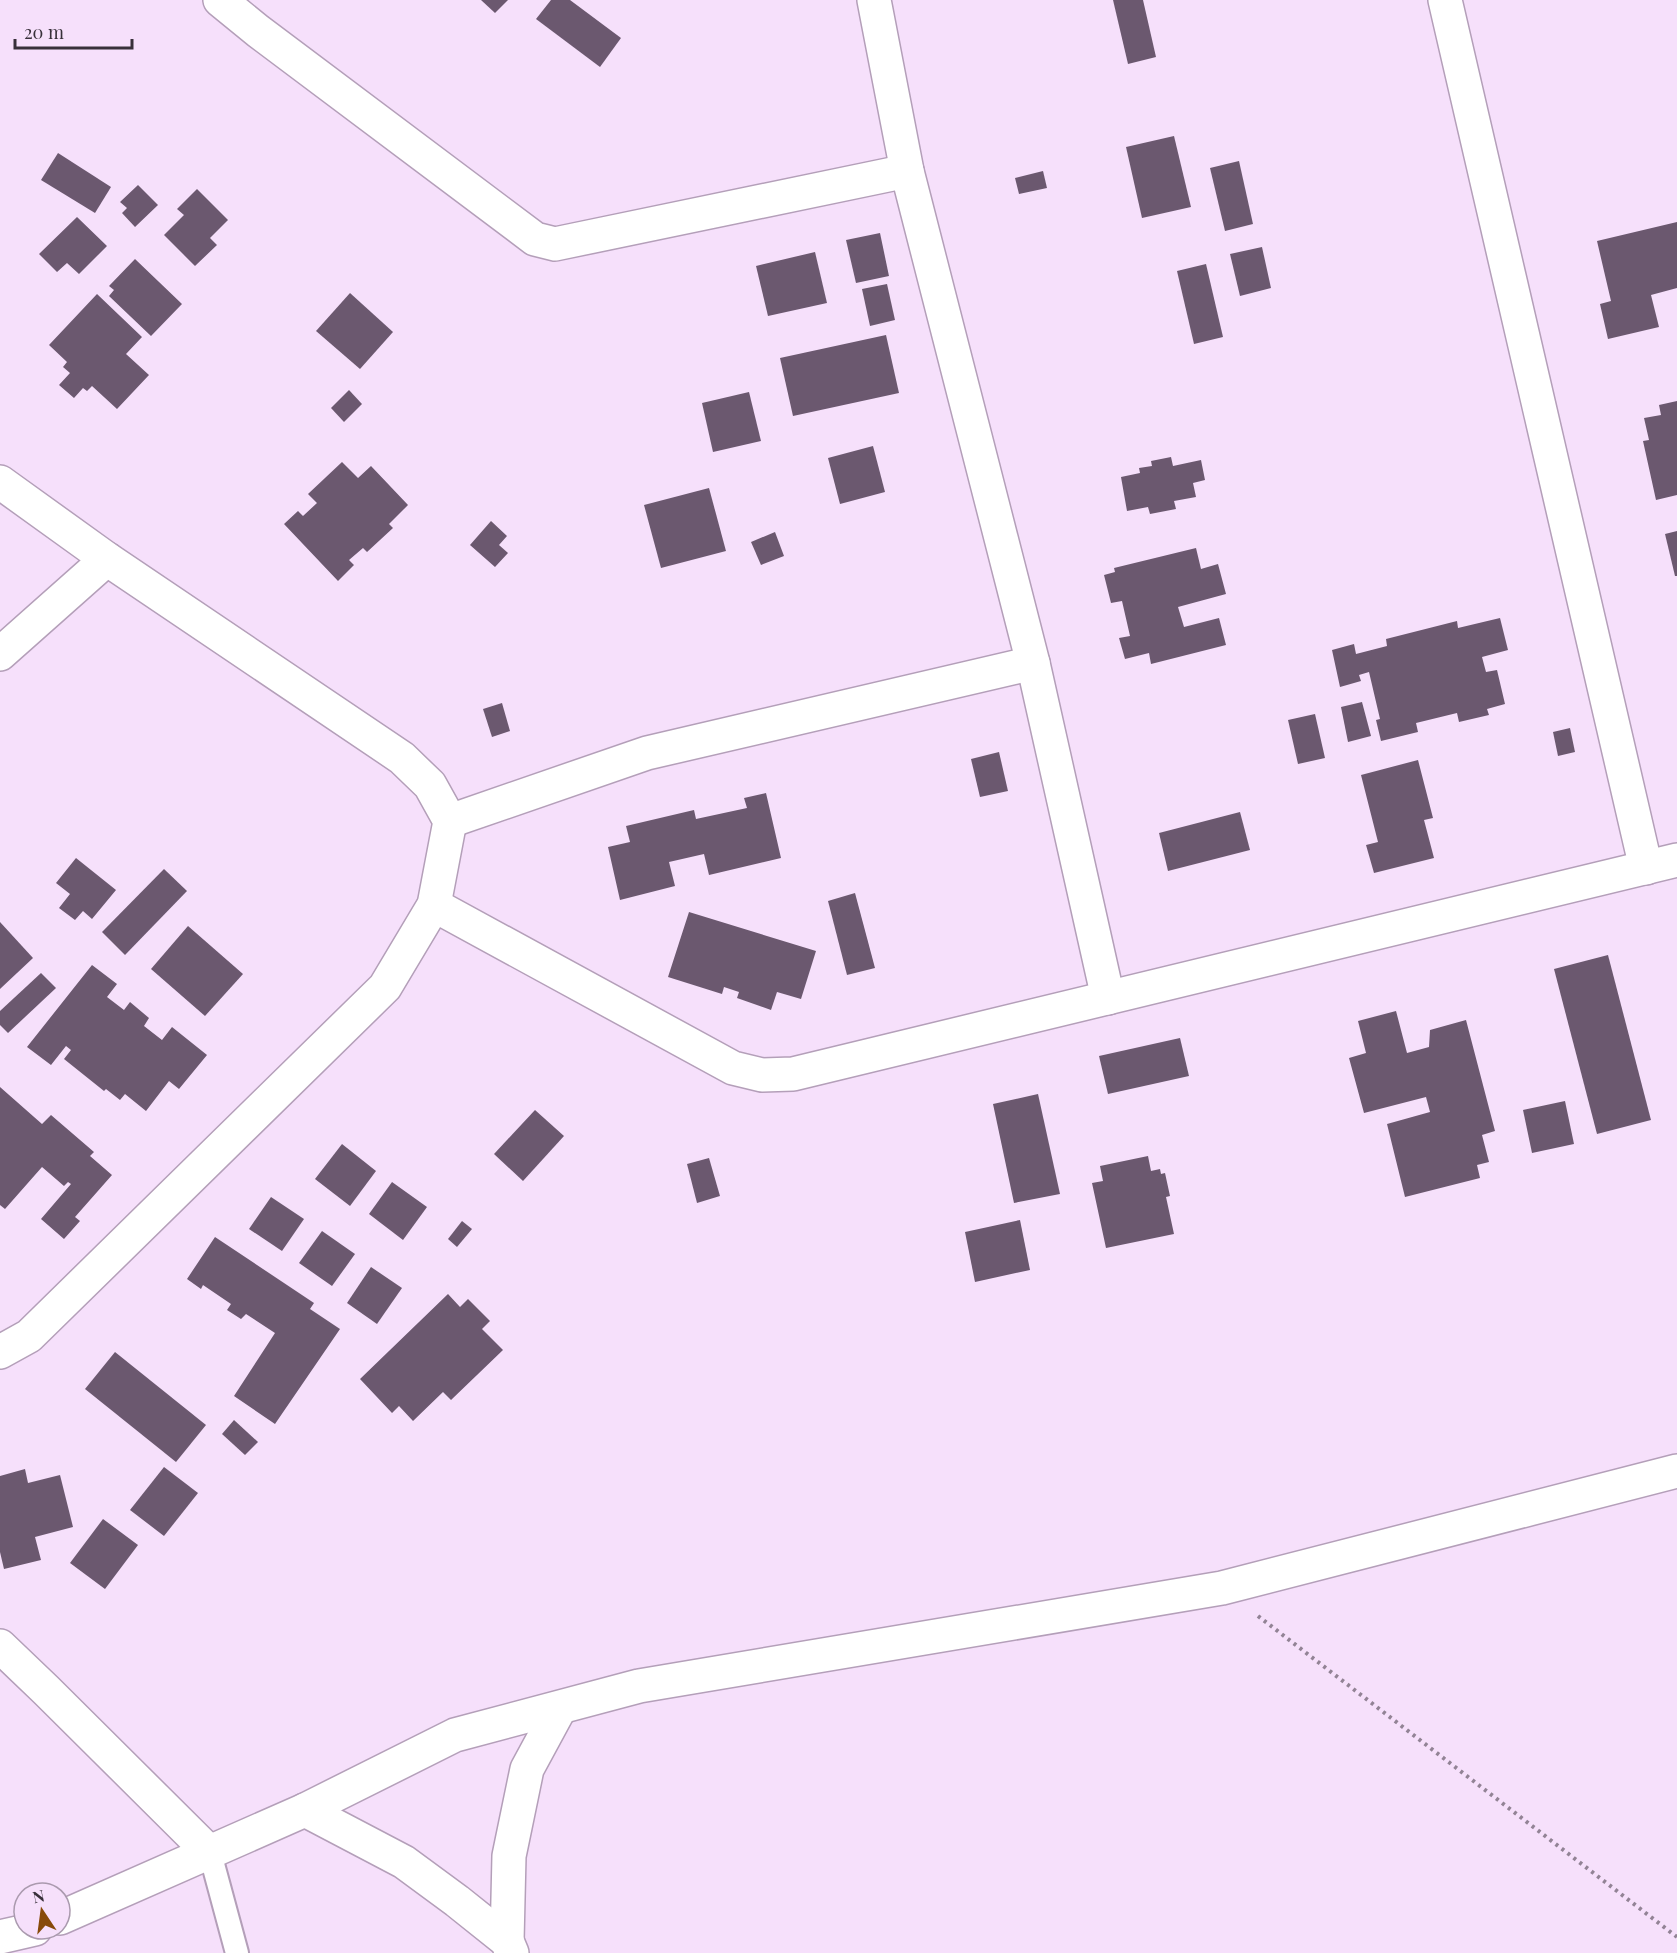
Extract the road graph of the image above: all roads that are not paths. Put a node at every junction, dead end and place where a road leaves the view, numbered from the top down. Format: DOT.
graph roads {
  1 [pos="220,0"];
  2 [pos="874,0"];
  3 [pos="1445,0"];
  4 [pos="907,171"];
  5 [pos="0,482"];
  6 [pos="107,559"];
  7 [pos="0,654"];
  8 [pos="1033,663"];
  9 [pos="450,821"];
  10 [pos="1662,864"];
  11 [pos="434,905"];
  12 [pos="1108,998"];
  13 [pos="0,1352"];
  14 [pos="1677,1471"];
  15 [pos="0,1646"];
  16 [pos="560,1708"];
  17 [pos="305,1810"];
  18 [pos="210,1853"];
  19 [pos="72,1913"];
  20 [pos="509,1947"];
  21 [pos="237,1953"];
  1 -- 4 [label="street"];
  2 -- 4 [label="street"];
  3 -- 10 [label="street"];
  4 -- 8 [label="street"];
  5 -- 6 [label="street"];
  6 -- 7 [label="street"];
  6 -- 9 [label="street"];
  8 -- 9 [label="street"];
  8 -- 12 [label="street"];
  9 -- 11 [label="street"];
  10 -- 12 [label="street"];
  11 -- 12 [label="street"];
  11 -- 13 [label="street"];
  14 -- 16 [label="street"];
  15 -- 18 [label="street"];
  16 -- 17 [label="street"];
  16 -- 20 [label="street"];
  17 -- 18 [label="street"];
  17 -- 20 [label="street"];
  18 -- 19 [label="street"];
  18 -- 21 [label="lane"];
}
